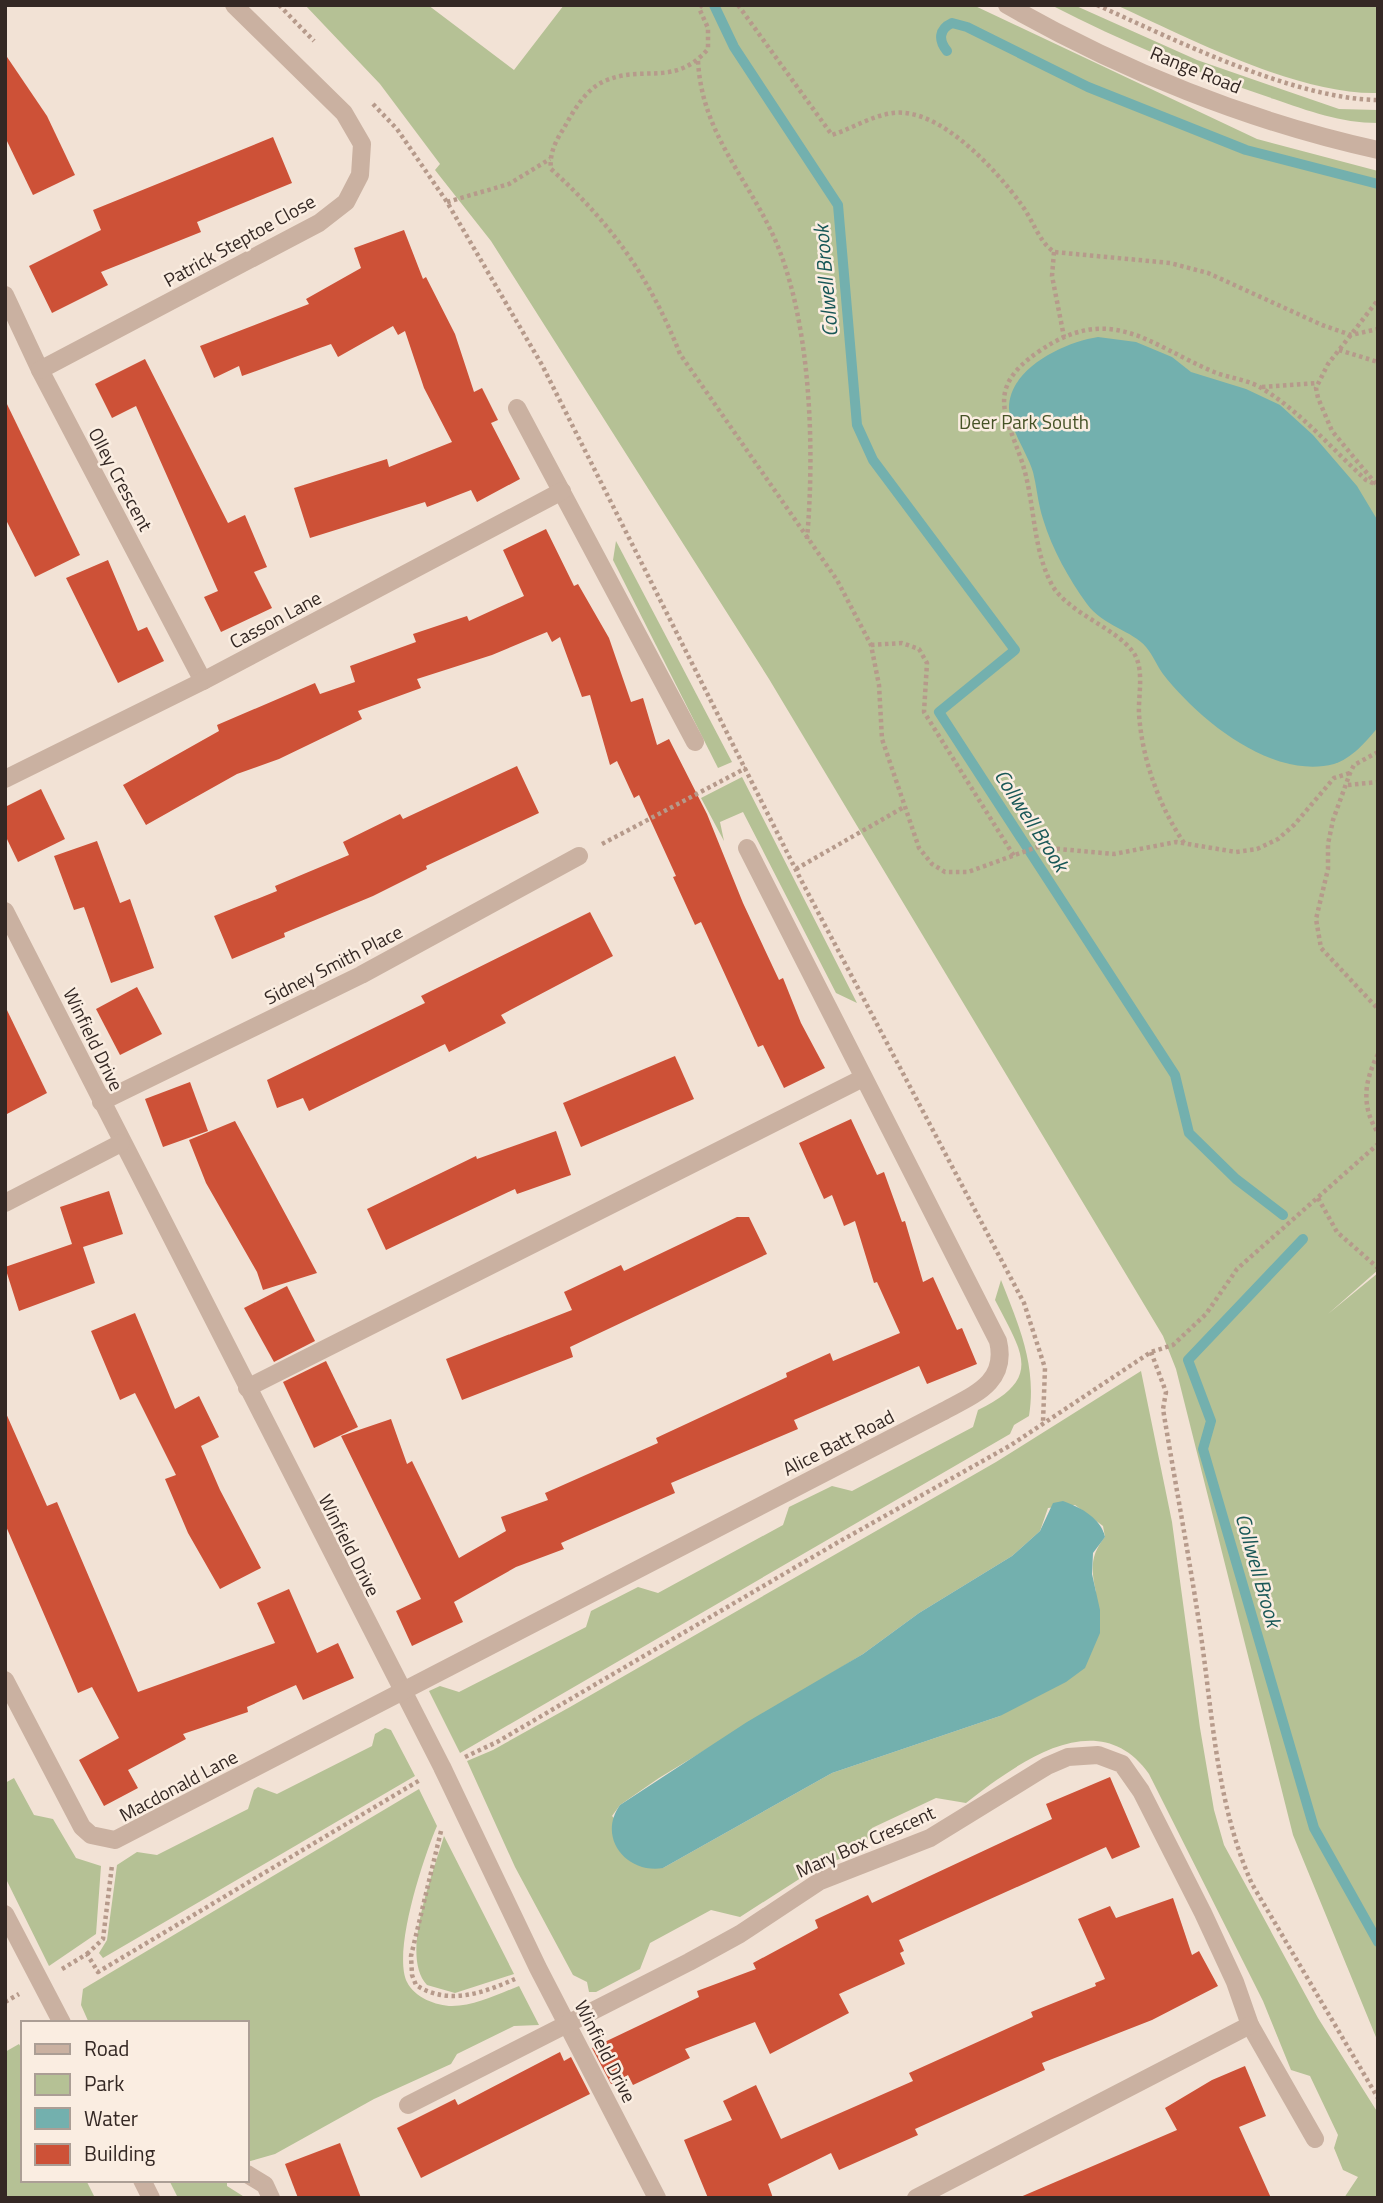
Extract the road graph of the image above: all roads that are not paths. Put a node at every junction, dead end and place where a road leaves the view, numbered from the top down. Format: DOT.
graph roads {
  1 [pos="234,5"];
  2 [pos="1007,5"];
  3 [pos="1378,150"];
  4 [pos="5,295"];
  5 [pos="40,370"];
  6 [pos="517,408"];
  7 [pos="562,492"];
  8 [pos="203,681"];
  9 [pos="695,742"];
  10 [pos="5,779"];
  11 [pos="747,848"];
  12 [pos="579,856"];
  13 [pos="5,911"];
  14 [pos="863,1078"];
  15 [pos="101,1101"];
  16 [pos="121,1143"];
  17 [pos="5,1203"];
  18 [pos="247,1388"];
  19 [pos="5,1681"];
  20 [pos="401,1691"];
  21 [pos="5,1914"];
  22 [pos="61,2021"];
  23 [pos="569,2025"];
  24 [pos="1251,2025"];
  25 [pos="408,2105"];
  26 [pos="1315,2139"];
  27 [pos="248,2175"];
  28 [pos="143,2182"];
  29 [pos="150,2198"];
  30 [pos="271,2198"];
  31 [pos="657,2198"];
  32 [pos="916,2198"];
  1 -- 5 [label="street, Patrick Steptoe Close"];
  2 -- 3 [label="street, Range Road"];
  4 -- 5 [label="street, Olley Crescent"];
  5 -- 8 [label="street, Olley Crescent"];
  6 -- 7 [label="street"];
  7 -- 8 [label="street, Casson Lane"];
  7 -- 9 [label="street"];
  8 -- 10 [label="street, Casson Lane"];
  11 -- 14 [label="street, Alice Batt Road"];
  12 -- 15 [label="street, Sidney Smith Place"];
  13 -- 15 [label="street, Winfield Drive"];
  14 -- 18 [label="street"];
  14 -- 20 [label="street, Alice Batt Road"];
  15 -- 16 [label="street, Winfield Drive"];
  16 -- 17 [label="street"];
  16 -- 18 [label="street, Winfield Drive"];
  18 -- 20 [label="street, Winfield Drive"];
  19 -- 20 [label="street, Macdonald Lane"];
  20 -- 23 [label="street, Winfield Drive"];
  21 -- 22 [label="street"];
  23 -- 24 [label="street, Mary Box Crescent"];
  23 -- 25 [label="street, Mary Box Crescent"];
  23 -- 31 [label="street, Winfield Drive"];
  24 -- 26 [label="street, Mary Box Crescent"];
  24 -- 32 [label="street"];
  27 -- 30 [label="street"];
  28 -- 29 [label="street"];
}
